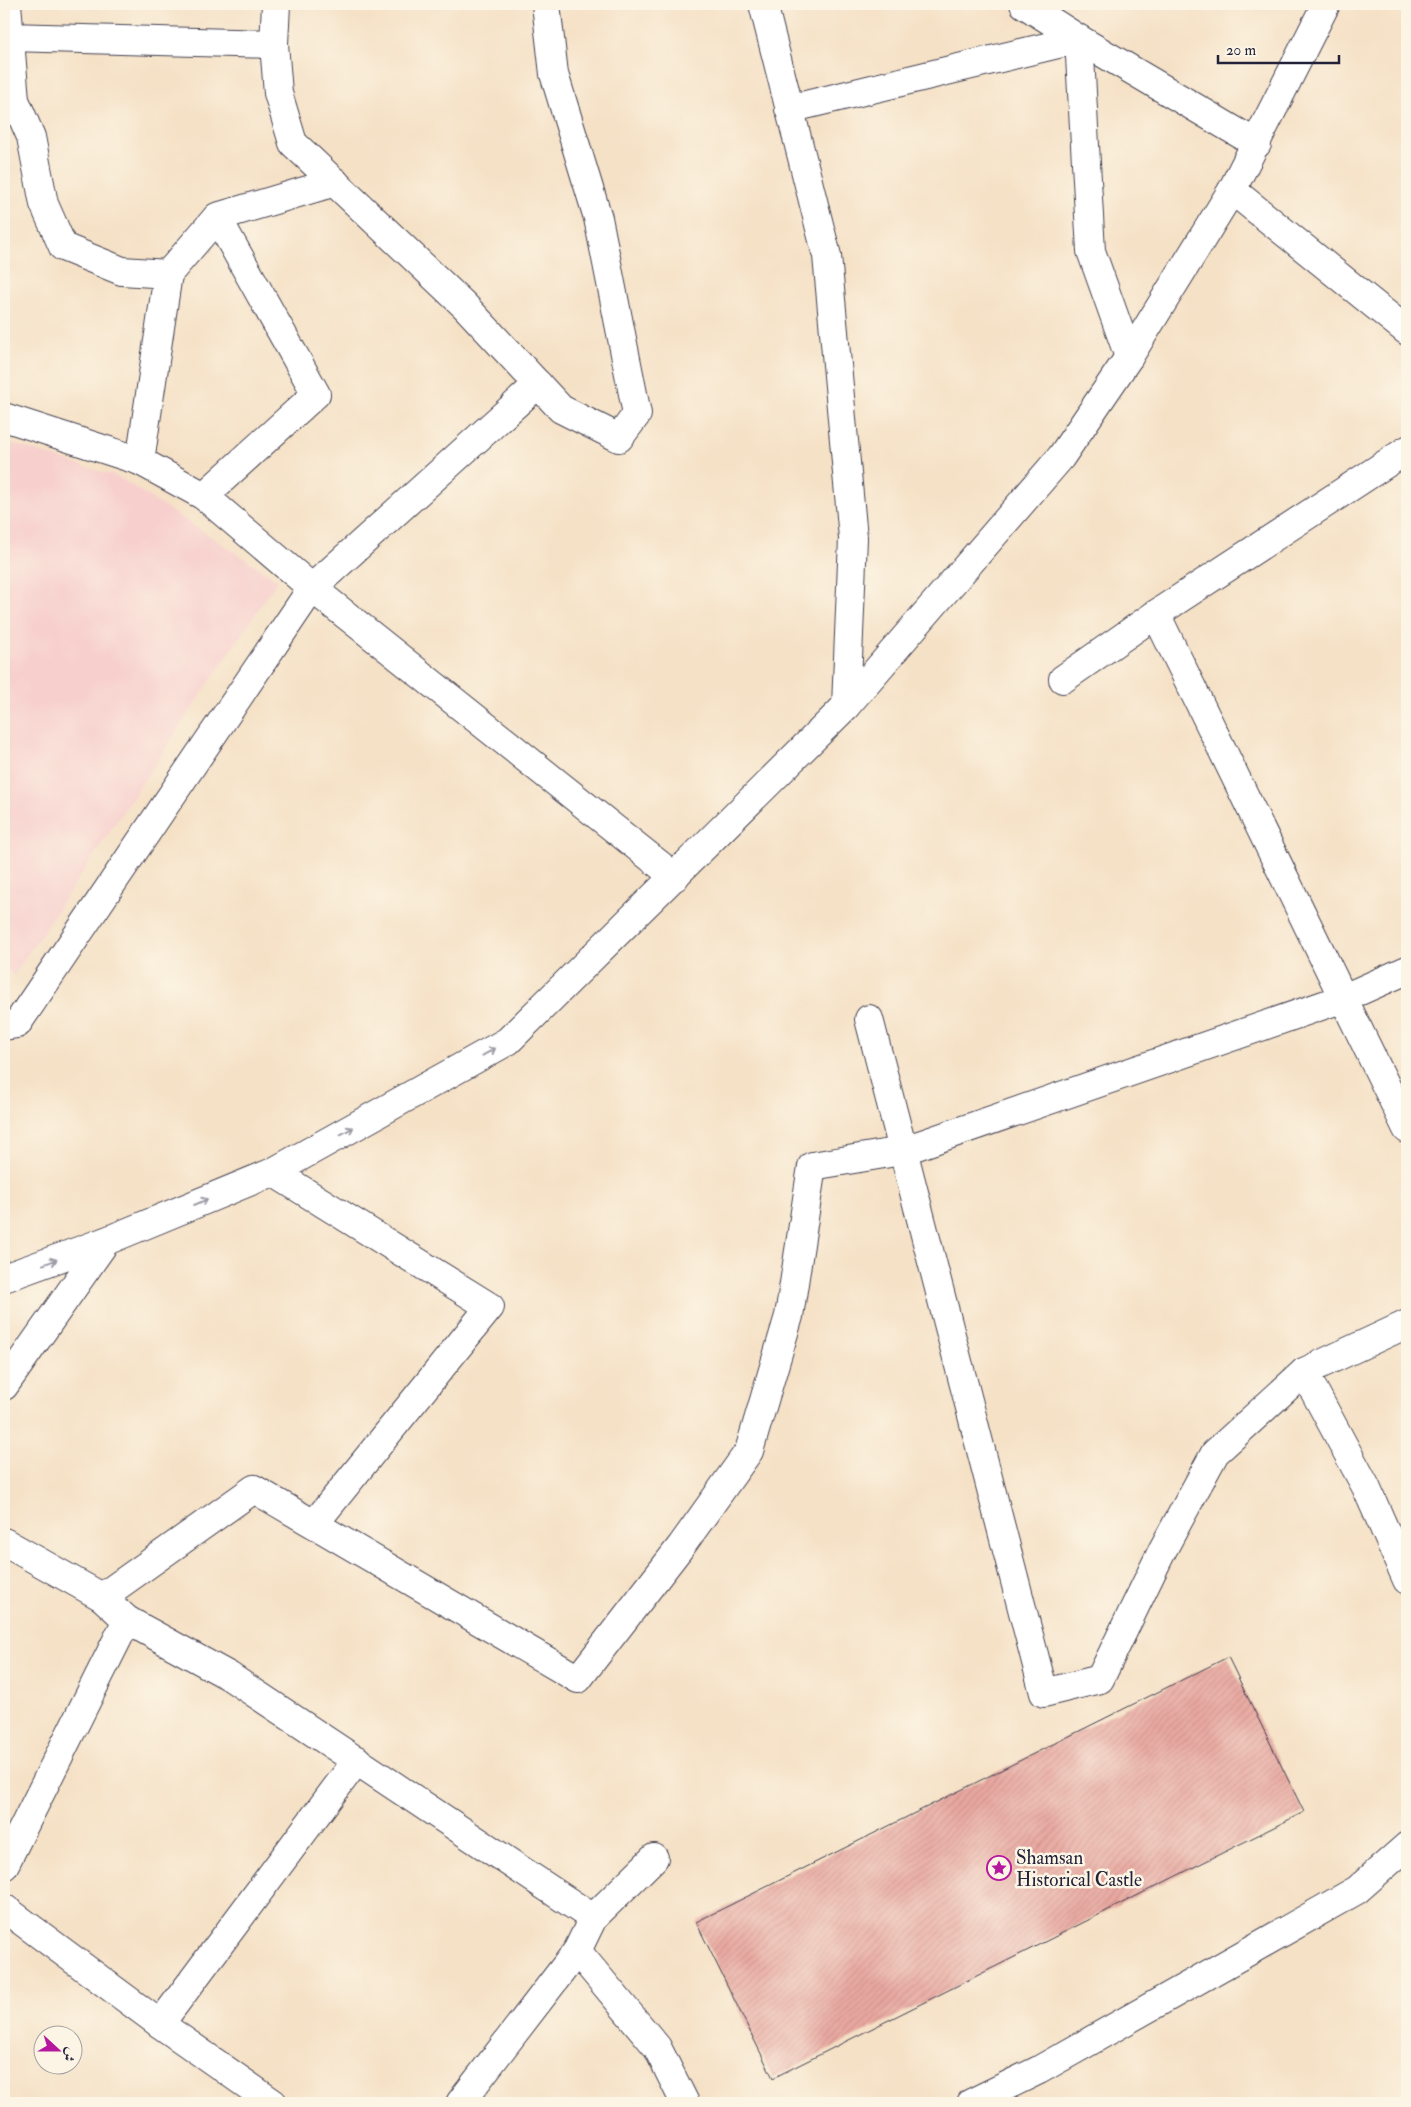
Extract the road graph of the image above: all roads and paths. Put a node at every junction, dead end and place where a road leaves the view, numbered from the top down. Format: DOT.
graph roads {
  1 [pos="7,4"];
  2 [pos="276,4"];
  3 [pos="546,4"];
  4 [pos="763,4"];
  5 [pos="1024,4"];
  6 [pos="1326,4"];
  7 [pos="8,37"];
  8 [pos="1079,39"];
  9 [pos="274,44"];
  10 [pos="10,101"];
  11 [pos="789,108"];
  12 [pos="1257,144"];
  13 [pos="335,182"];
  14 [pos="1232,190"];
  15 [pos="217,217"];
  16 [pos="168,274"];
  17 [pos="1407,331"];
  18 [pos="1129,357"];
  19 [pos="538,384"];
  20 [pos="4,417"];
  21 [pos="1407,450"];
  22 [pos="140,461"];
  23 [pos="204,496"];
  24 [pos="312,588"];
  25 [pos="1156,614"];
  26 [pos="1063,680"];
  27 [pos="846,706"];
  28 [pos="675,878"];
  29 [pos="1407,970"];
  30 [pos="1344,998"];
  31 [pos="869,1019"];
  32 [pos="4,1026"];
  33 [pos="1407,1129"];
  34 [pos="902,1151"];
  35 [pos="273,1172"];
  36 [pos="106,1241"];
  37 [pos="4,1278"];
  38 [pos="1407,1324"];
  39 [pos="1304,1372"];
  40 [pos="4,1386"];
  41 [pos="315,1523"];
  42 [pos="4,1542"];
  43 [pos="1407,1580"];
  44 [pos="102,1597"];
  45 [pos="127,1620"];
  46 [pos="357,1760"];
  47 [pos="1407,1846"];
  48 [pos="654,1858"];
  49 [pos="4,1866"];
  50 [pos="4,1908"];
  51 [pos="593,1918"];
  52 [pos="577,1951"];
  53 [pos="160,2024"];
  54 [pos="273,2103"];
  55 [pos="460,2103"];
  56 [pos="685,2103"];
  57 [pos="971,2103"];
  1 -- 7 [label="street"];
  2 -- 9 [label="street"];
  3 -- 19 [label="street"];
  4 -- 11 [label="street"];
  5 -- 8 [label="street"];
  6 -- 12 [label="street"];
  7 -- 9 [label="street"];
  7 -- 10 [label="street"];
  8 -- 11 [label="street"];
  8 -- 12 [label="street"];
  8 -- 18 [label="street"];
  9 -- 13 [label="street"];
  10 -- 16 [label="street"];
  11 -- 27 [label="street"];
  12 -- 14 [label="street"];
  13 -- 15 [label="street"];
  13 -- 19 [label="street"];
  14 -- 17 [label="street"];
  14 -- 18 [label="street"];
  15 -- 16 [label="street"];
  15 -- 23 [label="street"];
  16 -- 22 [label="street"];
  18 -- 27 [label="street"];
  19 -- 24 [label="street"];
  20 -- 22 [label="street"];
  21 -- 25 [label="street"];
  22 -- 23 [label="street"];
  23 -- 24 [label="street"];
  24 -- 28 [label="street"];
  24 -- 32 [label="street"];
  25 -- 26 [label="street"];
  25 -- 30 [label="street"];
  27 -- 28 [label="street"];
  35 -- 28 [label="street, one-way"];
  29 -- 30 [label="street"];
  30 -- 33 [label="street"];
  30 -- 34 [label="street"];
  31 -- 34 [label="street"];
  34 -- 39 [label="street"];
  34 -- 41 [label="street"];
  36 -- 35 [label="street, one-way"];
  35 -- 41 [label="street"];
  37 -- 36 [label="street, one-way"];
  36 -- 40 [label="street"];
  38 -- 39 [label="street"];
  39 -- 43 [label="street"];
  41 -- 44 [label="street"];
  42 -- 44 [label="street"];
  44 -- 45 [label="street"];
  45 -- 46 [label="street"];
  45 -- 49 [label="street"];
  46 -- 51 [label="street"];
  46 -- 53 [label="street"];
  47 -- 57 [label="street"];
  48 -- 51 [label="street"];
  50 -- 53 [label="street"];
  51 -- 52 [label="street"];
  52 -- 55 [label="street"];
  52 -- 56 [label="street"];
  53 -- 54 [label="street"];
}
